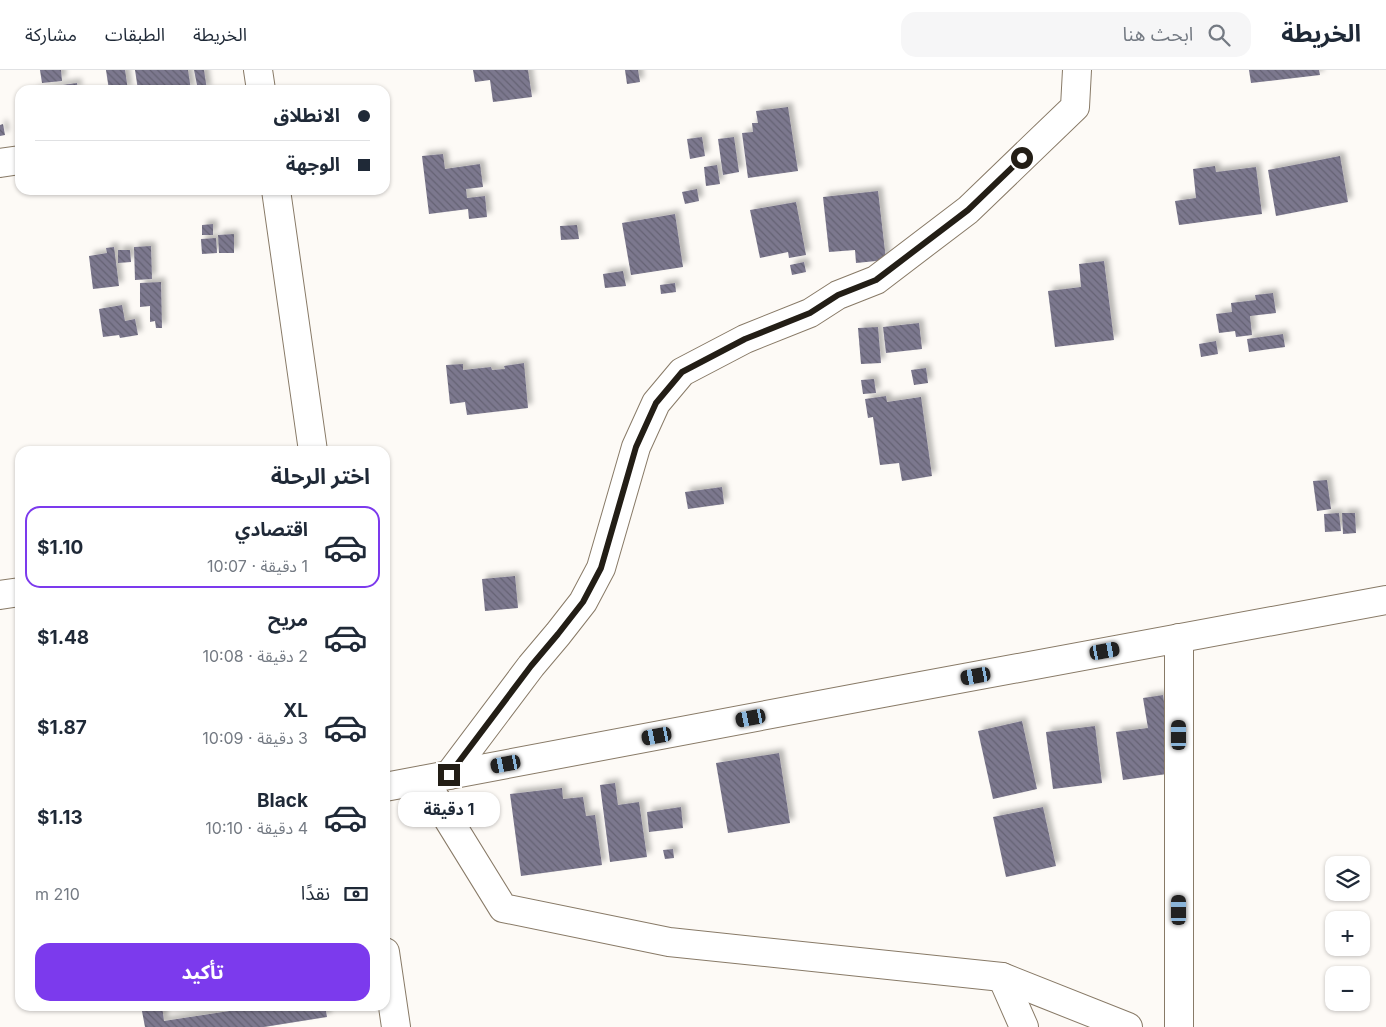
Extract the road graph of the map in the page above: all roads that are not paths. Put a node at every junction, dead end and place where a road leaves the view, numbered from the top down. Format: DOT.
graph roads {
  1 [pos="258,70"];
  2 [pos="1077,70"];
  3 [pos="260,85"];
  4 [pos="15,160"];
  5 [pos="0,162"];
  6 [pos="277,195"];
  7 [pos="312,446"];
  8 [pos="15,593"];
  9 [pos="0,595"];
  10 [pos="1386,600"];
  11 [pos="1178,638"];
  12 [pos="437,777"];
  13 [pos="390,786"];
  14 [pos="1002,977"];
  15 [pos="390,986"];
  16 [pos="396,1027"];
  17 [pos="1024,1027"];
  18 [pos="1128,1027"];
  19 [pos="1179,1027"];
  1 -- 3 [label="street"];
  2 -- 12 [label="street"];
  4 -- 5 [label="street"];
  6 -- 7 [label="street"];
  8 -- 9 [label="street"];
  10 -- 11 [label="street"];
  11 -- 12 [label="street"];
  11 -- 19 [label="street"];
  12 -- 13 [label="street"];
  12 -- 14 [label="street"];
  14 -- 17 [label="street"];
  14 -- 18 [label="street"];
  15 -- 16 [label="street"];
}
